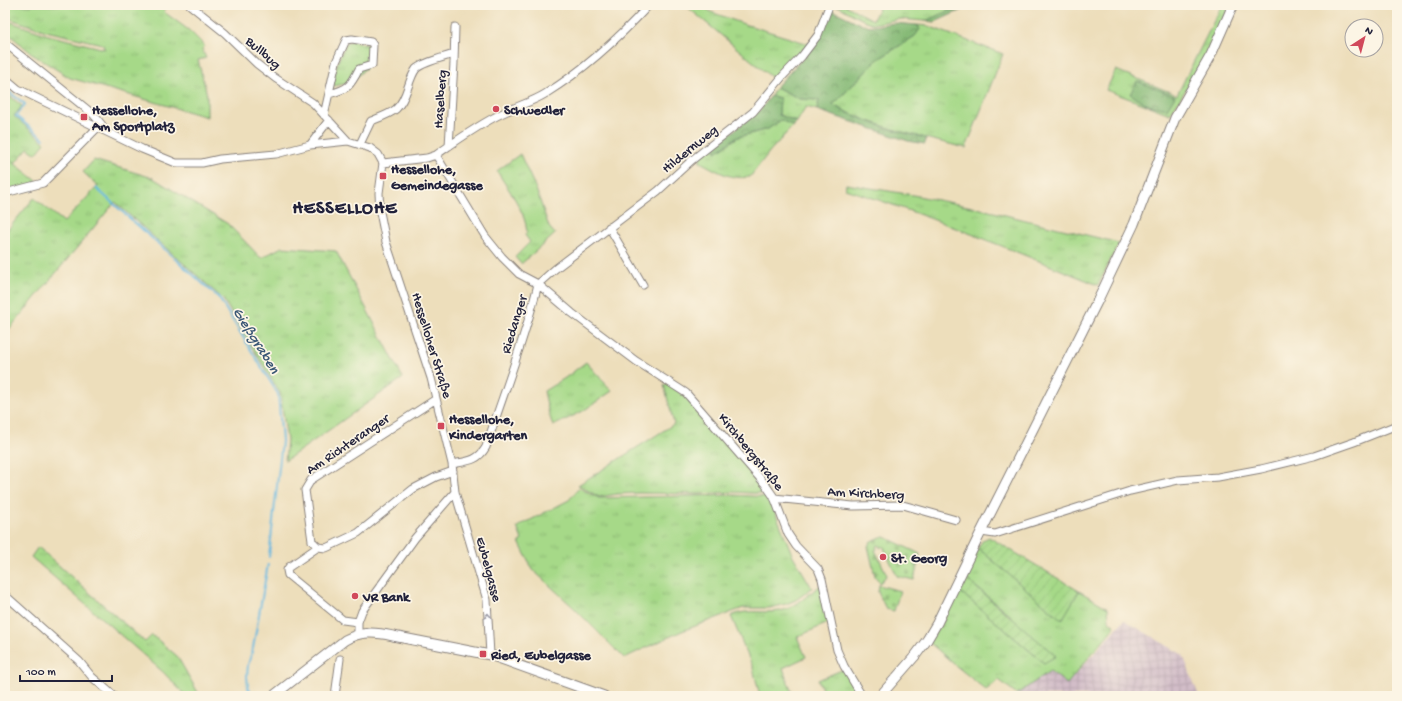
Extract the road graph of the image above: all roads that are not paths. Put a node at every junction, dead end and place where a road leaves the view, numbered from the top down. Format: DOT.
graph roads {
  1 [pos="190,5"];
  2 [pos="648,5"];
  3 [pos="1233,5"];
  4 [pos="829,6"];
  5 [pos="455,27"];
  6 [pos="5,43"];
  7 [pos="454,54"];
  8 [pos="5,78"];
  9 [pos="329,94"];
  10 [pos="327,117"];
  11 [pos="98,128"];
  12 [pos="108,132"];
  13 [pos="348,141"];
  14 [pos="360,144"];
  15 [pos="310,145"];
  16 [pos="449,146"];
  17 [pos="436,155"];
  18 [pos="383,163"];
  19 [pos="5,193"];
  20 [pos="609,227"];
  21 [pos="538,284"];
  22 [pos="643,285"];
  23 [pos="436,399"];
  24 [pos="1397,425"];
  25 [pos="453,467"];
  26 [pos="455,492"];
  27 [pos="774,498"];
  28 [pos="956,520"];
  29 [pos="981,532"];
  30 [pos="318,547"];
  31 [pos="5,595"];
  32 [pos="358,622"];
  33 [pos="358,634"];
  34 [pos="490,655"];
  35 [pos="340,659"];
  36 [pos="114,696"];
  37 [pos="273,696"];
  38 [pos="335,696"];
  39 [pos="604,696"];
  40 [pos="862,696"];
  41 [pos="880,696"];
  1 -- 10 [label="street, Bullbug"];
  2 -- 16 [label="street"];
  3 -- 29 [label="main road"];
  4 -- 20 [label="street, Hildernweg"];
  5 -- 7 [label="street, Haselberg"];
  6 -- 12 [label="street"];
  7 -- 14 [label="street, Haselberg"];
  7 -- 16 [label="street, Haselberg"];
  8 -- 11 [label="street"];
  9 -- 9 [label="street"];
  9 -- 10 [label="street"];
  10 -- 13 [label="street, Bullbug"];
  10 -- 15 [label="street"];
  11 -- 12 [label="street"];
  11 -- 19 [label="street"];
  12 -- 15 [label="street"];
  13 -- 14 [label="street"];
  13 -- 15 [label="street"];
  14 -- 18 [label="street"];
  16 -- 17 [label="street"];
  17 -- 18 [label="street"];
  17 -- 21 [label="street, Riedanger"];
  18 -- 23 [label="street, Hesselloher Straße"];
  20 -- 21 [label="street, Hildernweg"];
  20 -- 22 [label="street"];
  21 -- 25 [label="street, Riedanger"];
  21 -- 27 [label="street, Kirchbergstraße"];
  23 -- 25 [label="street, Hesselloher Straße"];
  23 -- 30 [label="street, Am Richteranger"];
  24 -- 29 [label="street"];
  25 -- 26 [label="street, Hesselloher Straße"];
  25 -- 30 [label="street"];
  26 -- 32 [label="street"];
  34 -- 26 [label="street, Eubelgasse, one-way"];
  27 -- 28 [label="street, Am Kirchberg"];
  27 -- 40 [label="street, Kirchbergstraße"];
  29 -- 41 [label="main road"];
  30 -- 32 [label="street"];
  31 -- 36 [label="street"];
  32 -- 33 [label="street"];
  33 -- 34 [label="main road"];
  33 -- 37 [label="main road"];
  34 -- 39 [label="main road"];
  35 -- 38 [label="street"];
}
